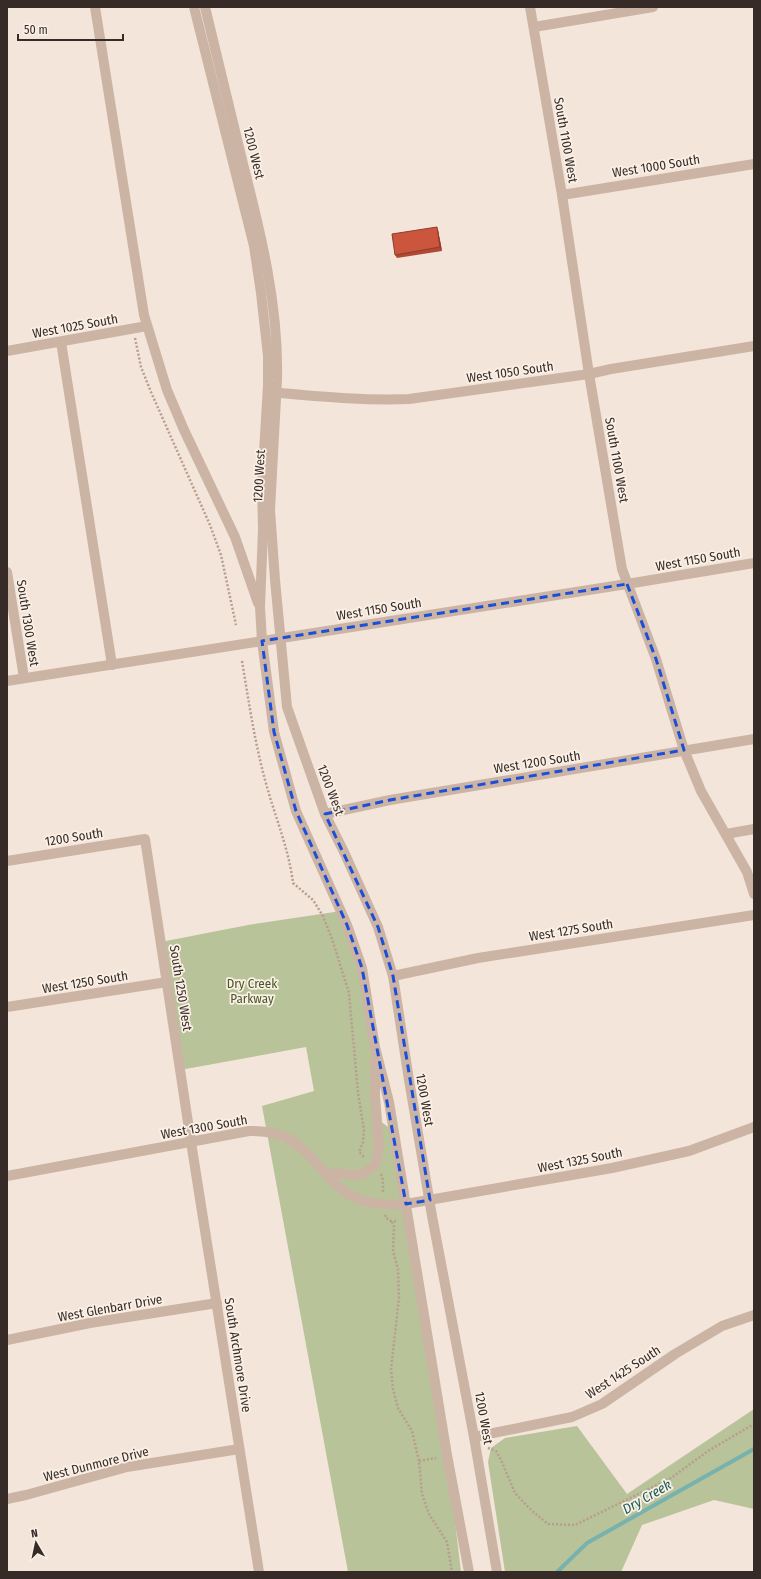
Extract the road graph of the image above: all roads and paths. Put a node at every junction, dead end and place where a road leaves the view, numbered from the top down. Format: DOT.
graph roads {
  1 [pos="95,7"];
  2 [pos="194,7"];
  3 [pos="205,7"];
  4 [pos="530,7"];
  5 [pos="653,7"];
  6 [pos="534,27"];
  7 [pos="754,164"];
  8 [pos="562,195"];
  9 [pos="147,326"];
  10 [pos="61,342"];
  11 [pos="136,345"];
  12 [pos="754,346"];
  13 [pos="7,351"];
  14 [pos="589,374"];
  15 [pos="272,392"];
  16 [pos="754,563"];
  17 [pos="7,572"];
  18 [pos="627,584"];
  19 [pos="260,607"];
  20 [pos="236,625"];
  21 [pos="280,638"];
  22 [pos="262,641"];
  23 [pos="242,661"];
  24 [pos="112,665"];
  25 [pos="24,678"];
  26 [pos="7,681"];
  27 [pos="754,739"];
  28 [pos="684,750"];
  29 [pos="325,814"];
  30 [pos="754,829"];
  31 [pos="726,834"];
  32 [pos="145,839"];
  33 [pos="7,861"];
  34 [pos="754,894"];
  35 [pos="754,915"];
  36 [pos="393,976"];
  37 [pos="167,982"];
  38 [pos="7,1007"];
  39 [pos="376,1047"];
  40 [pos="754,1127"];
  41 [pos="191,1142"];
  42 [pos="374,1166"];
  43 [pos="325,1173"];
  44 [pos="7,1176"];
  45 [pos="430,1200"];
  46 [pos="406,1204"];
  47 [pos="385,1205"];
  48 [pos="217,1303"];
  49 [pos="754,1314"];
  50 [pos="7,1340"];
  51 [pos="754,1424"];
  52 [pos="474,1437"];
  53 [pos="239,1448"];
  54 [pos="476,1450"];
  55 [pos="448,1455"];
  56 [pos="419,1462"];
  57 [pos="7,1499"];
  58 [pos="259,1572"];
  59 [pos="452,1572"];
  60 [pos="469,1572"];
  61 [pos="497,1572"];
  1 -- 9 [label="street"];
  2 -- 15 [label="street, 1200 West"];
  3 -- 15 [label="street, 1200 West"];
  4 -- 6 [label="street, South 1100 West"];
  5 -- 6 [label="street"];
  6 -- 8 [label="street, South 1100 West"];
  7 -- 8 [label="street, West 1000 South"];
  8 -- 14 [label="street, South 1100 West"];
  9 -- 10 [label="street, West 1025 South"];
  9 -- 19 [label="street"];
  10 -- 13 [label="street, West 1025 South"];
  10 -- 24 [label="street"];
  11 -- 20 [label="path"];
  12 -- 14 [label="street, West 1050 South"];
  14 -- 15 [label="street, West 1050 South"];
  14 -- 18 [label="street, South 1100 West"];
  15 -- 19 [label="street, 1200 West"];
  15 -- 21 [label="street, 1200 West"];
  16 -- 18 [label="street, West 1150 South"];
  17 -- 25 [label="street, South 1300 West"];
  18 -- 21 [label="street, West 1150 South"];
  18 -- 28 [label="street, South 1100 West"];
  19 -- 22 [label="street, 1200 West"];
  21 -- 22 [label="street, West 1150 South"];
  21 -- 29 [label="street, 1200 West"];
  22 -- 24 [label="street, West 1150 South"];
  22 -- 39 [label="street, 1200 West"];
  23 -- 42 [label="path"];
  24 -- 25 [label="street, West 1150 South"];
  25 -- 26 [label="street, West 1150 South"];
  27 -- 28 [label="street, West 1200 South"];
  28 -- 29 [label="street, West 1200 South"];
  28 -- 31 [label="street, South 1100 West"];
  29 -- 36 [label="street, 1200 West"];
  30 -- 31 [label="street"];
  31 -- 34 [label="street, South 1100 West"];
  32 -- 33 [label="street, 1200 South"];
  32 -- 37 [label="street, South 1250 West"];
  35 -- 36 [label="street, West 1275 South"];
  36 -- 45 [label="street, 1200 West"];
  37 -- 38 [label="street, West 1250 South"];
  37 -- 41 [label="street, South 1250 West"];
  39 -- 42 [label="street"];
  39 -- 46 [label="street, 1200 West"];
  40 -- 45 [label="street, West 1325 South"];
  41 -- 43 [label="street, West 1300 South"];
  41 -- 44 [label="street, West 1300 South"];
  41 -- 48 [label="street, South Archmore Drive"];
  42 -- 43 [label="street"];
  42 -- 47 [label="path"];
  43 -- 47 [label="street, West 1300 South"];
  45 -- 46 [label="street, West 1325 South"];
  45 -- 52 [label="street, 1200 West"];
  46 -- 47 [label="street, West 1300 South"];
  46 -- 55 [label="street, 1200 West"];
  47 -- 56 [label="path"];
  48 -- 50 [label="street, West Glenbarr Drive"];
  48 -- 53 [label="street, South Archmore Drive"];
  49 -- 52 [label="street, West 1425 South"];
  51 -- 54 [label="path"];
  52 -- 54 [label="street, 1200 West"];
  53 -- 57 [label="street, West Dunmore Drive"];
  53 -- 58 [label="street, South Archmore Drive"];
  54 -- 61 [label="street, 1200 West"];
  55 -- 56 [label="path"];
  55 -- 60 [label="street, 1200 West"];
  56 -- 59 [label="path"];
}
